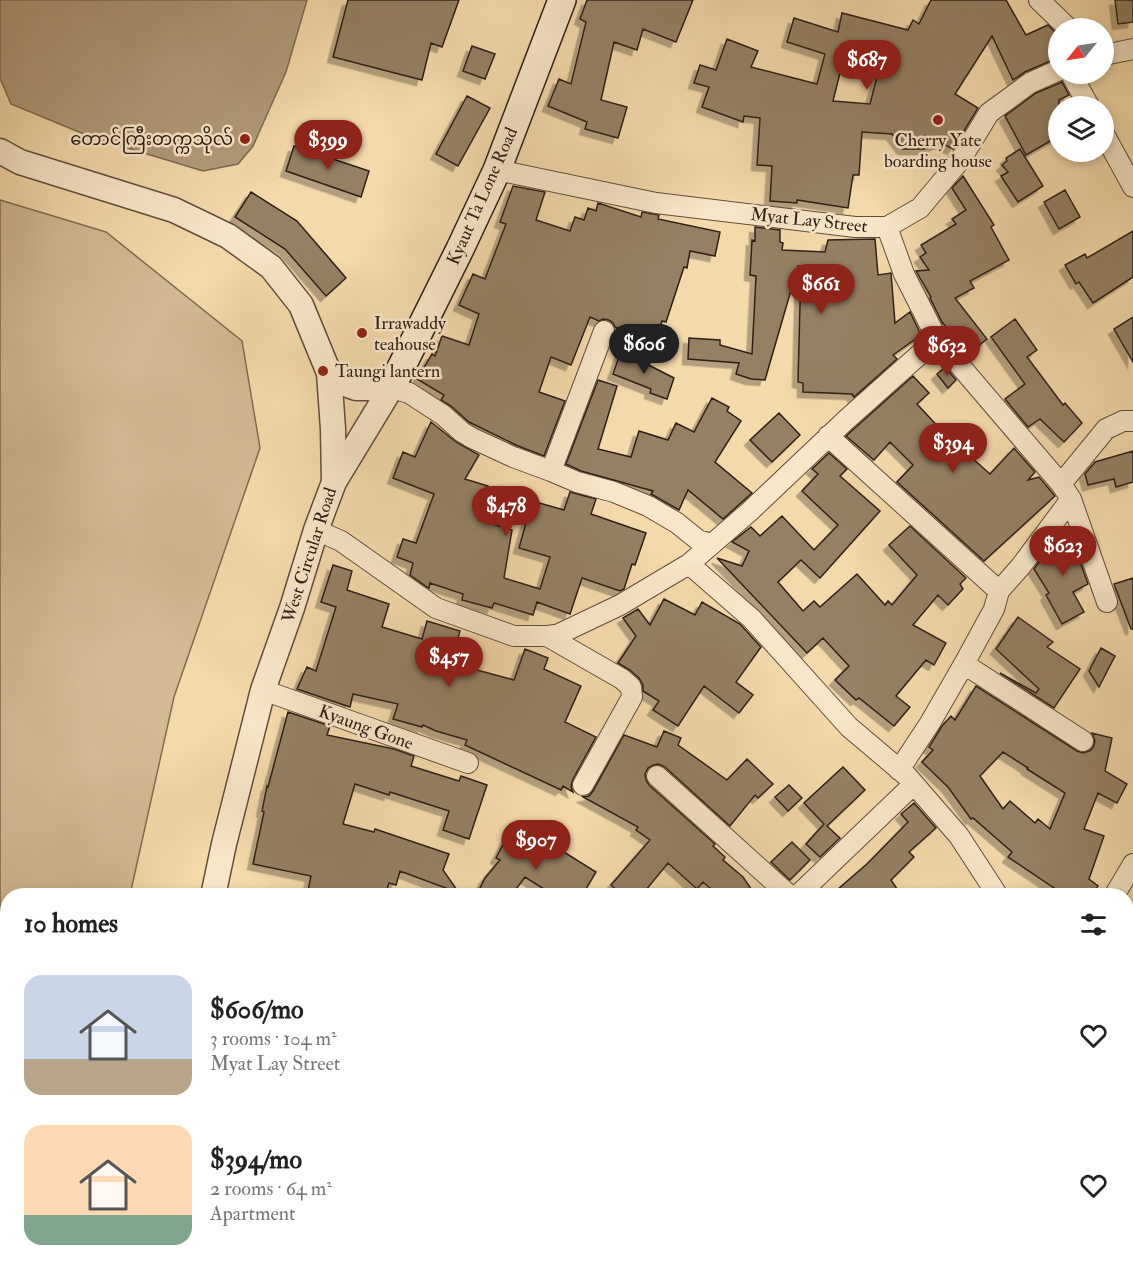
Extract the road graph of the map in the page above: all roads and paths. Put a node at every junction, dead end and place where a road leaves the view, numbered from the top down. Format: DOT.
graph roads {
  1 [pos="562,0"];
  2 [pos="1039,0"];
  3 [pos="1058,18"];
  4 [pos="1133,49"];
  5 [pos="1114,53"];
  6 [pos="1048,75"];
  7 [pos="0,151"];
  8 [pos="1114,152"];
  9 [pos="497,170"];
  10 [pos="1133,187"];
  11 [pos="887,227"];
  12 [pos="604,331"];
  13 [pos="937,339"];
  14 [pos="329,373"];
  15 [pos="392,388"];
  16 [pos="1133,421"];
  17 [pos="828,436"];
  18 [pos="551,471"];
  19 [pos="334,482"];
  20 [pos="1066,492"];
  21 [pos="316,530"];
  22 [pos="712,544"];
  23 [pos="689,564"];
  24 [pos="999,591"];
  25 [pos="1107,602"];
  26 [pos="547,636"];
  27 [pos="964,664"];
  28 [pos="263,690"];
  29 [pos="1083,741"];
  30 [pos="468,763"];
  31 [pos="899,770"];
  32 [pos="657,777"];
  33 [pos="914,784"];
  34 [pos="584,785"];
  35 [pos="1133,864"];
  36 [pos="215,888"];
  37 [pos="790,888"];
  38 [pos="805,888"];
  39 [pos="993,888"];
  40 [pos="1119,888"];
  1 -- 9 [label="main road, Kyaut Ta Lone Road"];
  2 -- 3 [label="street"];
  4 -- 5 [label="street"];
  6 -- 11 [label="street, Myat Lay Street"];
  7 -- 14 [label="street, West Circular Road"];
  8 -- 10 [label="street"];
  9 -- 11 [label="street, Myat Lay Street"];
  9 -- 15 [label="main road, Kyaut Ta Lone Road"];
  11 -- 13 [label="street"];
  12 -- 18 [label="street"];
  13 -- 17 [label="street"];
  13 -- 20 [label="street"];
  14 -- 15 [label="street"];
  14 -- 19 [label="street, West Circular Road"];
  15 -- 18 [label="street"];
  15 -- 19 [label="street"];
  16 -- 20 [label="street"];
  17 -- 22 [label="street"];
  17 -- 24 [label="street"];
  18 -- 22 [label="street"];
  19 -- 21 [label="street, West Circular Road"];
  20 -- 24 [label="street"];
  20 -- 25 [label="street"];
  21 -- 26 [label="street"];
  21 -- 28 [label="street, West Circular Road"];
  22 -- 23 [label="street"];
  23 -- 26 [label="street"];
  23 -- 31 [label="street"];
  24 -- 27 [label="street"];
  26 -- 34 [label="street"];
  27 -- 29 [label="street"];
  27 -- 31 [label="street"];
  28 -- 30 [label="street, Kyaung Gone"];
  28 -- 36 [label="street, West Circular Road"];
  31 -- 33 [label="street"];
  32 -- 37 [label="street"];
  33 -- 38 [label="street"];
  33 -- 39 [label="street"];
  35 -- 40 [label="street"];
}
